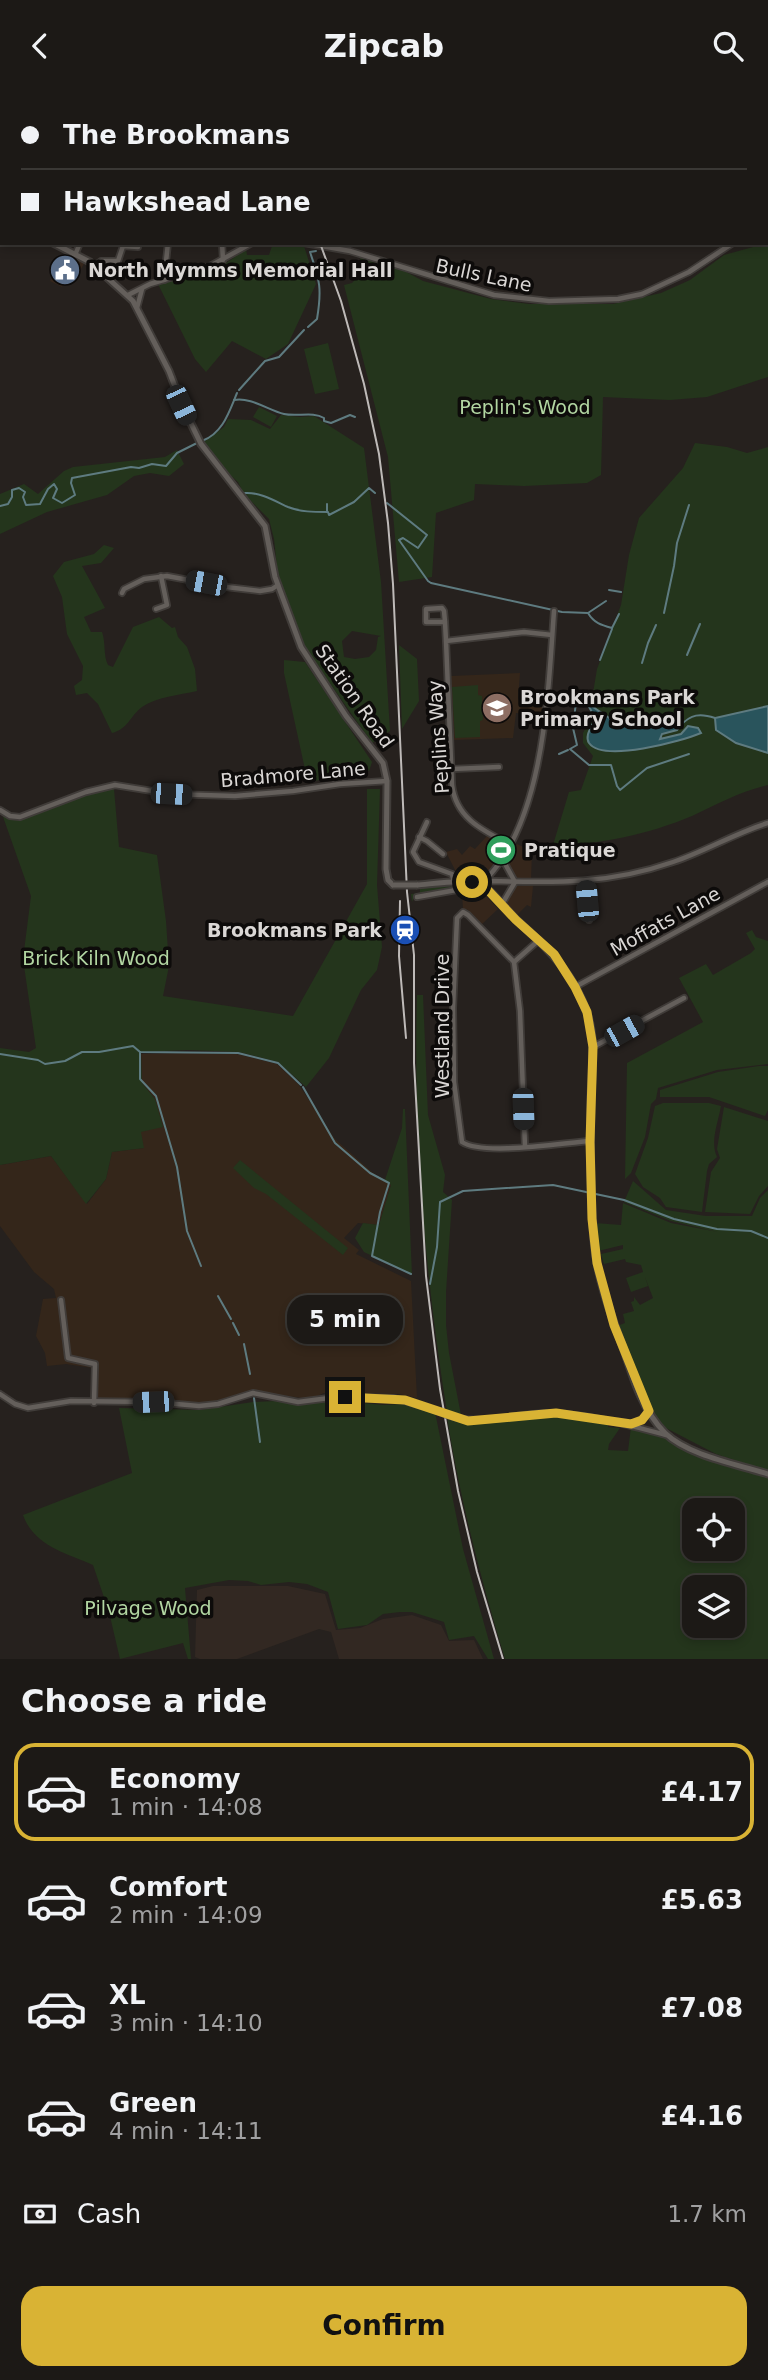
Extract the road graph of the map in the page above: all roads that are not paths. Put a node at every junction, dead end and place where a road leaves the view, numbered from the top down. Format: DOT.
graph roads {
  1 [pos="57,245"];
  2 [pos="79,245"];
  3 [pos="168,245"];
  4 [pos="222,245"];
  5 [pos="249,245"];
  6 [pos="316,245"];
  7 [pos="728,245"];
  8 [pos="138,247"];
  9 [pos="75,255"];
  10 [pos="223,260"];
  11 [pos="95,266"];
  12 [pos="164,281"];
  13 [pos="142,288"];
  14 [pos="128,295"];
  15 [pos="137,308"];
  16 [pos="161,576"];
  17 [pos="278,585"];
  18 [pos="122,593"];
  19 [pos="156,609"];
  20 [pos="554,611"];
  21 [pos="444,622"];
  22 [pos="552,635"];
  23 [pos="446,641"];
  24 [pos="499,767"];
  25 [pos="452,769"];
  26 [pos="387,781"];
  27 [pos="0,810"];
  28 [pos="427,822"];
  29 [pos="768,823"];
  30 [pos="419,837"];
  31 [pos="511,845"];
  32 [pos="443,854"];
  33 [pos="503,860"];
  34 [pos="515,882"];
  35 [pos="586,882"];
  36 [pos="768,882"];
  37 [pos="454,883"];
  38 [pos="463,885"];
  39 [pos="486,885"];
  40 [pos="417,897"];
  41 [pos="502,904"];
  42 [pos="589,920"];
  43 [pos="539,940"];
  44 [pos="514,962"];
  45 [pos="575,987"];
  46 [pos="684,998"];
  47 [pos="593,1047"];
  48 [pos="590,1142"];
  49 [pos="525,1147"];
  50 [pos="61,1300"];
  51 [pos="0,1394"];
  52 [pos="94,1403"];
  53 [pos="649,1411"];
  54 [pos="631,1424"];
  55 [pos="668,1436"];
  56 [pos="768,1474"];
  1 -- 9 [label="street, Station Road"];
  2 -- 9 [label="street"];
  3 -- 12 [label="street"];
  4 -- 10 [label="street"];
  5 -- 10 [label="street"];
  6 -- 7 [label="street, Bulls Lane"];
  8 -- 11 [label="street"];
  9 -- 11 [label="street, Station Road"];
  10 -- 12 [label="street"];
  11 -- 14 [label="street, Station Road"];
  12 -- 13 [label="street"];
  13 -- 14 [label="street"];
  13 -- 15 [label="street"];
  14 -- 15 [label="street, Station Road"];
  15 -- 17 [label="street, Station Road"];
  16 -- 17 [label="street"];
  16 -- 18 [label="street"];
  16 -- 19 [label="street"];
  17 -- 26 [label="street, Station Road"];
  20 -- 22 [label="street"];
  21 -- 21 [label="street"];
  21 -- 23 [label="street, Peplins Way"];
  22 -- 23 [label="street"];
  22 -- 31 [label="street"];
  23 -- 25 [label="street, Peplins Way"];
  24 -- 25 [label="street"];
  25 -- 31 [label="street, Peplins Way"];
  26 -- 27 [label="street, Bradmore Lane"];
  26 -- 37 [label="street, Station Road, bridge"];
  28 -- 30 [label="street"];
  29 -- 35 [label="street"];
  30 -- 32 [label="street"];
  30 -- 37 [label="street"];
  31 -- 33 [label="street"];
  33 -- 34 [label="street"];
  33 -- 39 [label="street"];
  34 -- 35 [label="street"];
  34 -- 39 [label="street"];
  34 -- 41 [label="street"];
  35 -- 42 [label="street"];
  36 -- 45 [label="street, Moffats Lane"];
  37 -- 38 [label="street, Station Road"];
  38 -- 39 [label="street, Station Road"];
  38 -- 40 [label="street"];
  39 -- 41 [label="street"];
  41 -- 43 [label="street"];
  43 -- 44 [label="street"];
  43 -- 45 [label="street"];
  44 -- 49 [label="street"];
  44 -- 49 [label="street, Westland Drive"];
  45 -- 47 [label="street"];
  46 -- 47 [label="street"];
  47 -- 48 [label="street"];
  48 -- 49 [label="street"];
  48 -- 53 [label="street"];
  50 -- 52 [label="street"];
  51 -- 52 [label="street"];
  52 -- 54 [label="street, bridge"];
  53 -- 54 [label="street"];
  53 -- 55 [label="street"];
  54 -- 55 [label="street"];
  55 -- 56 [label="street"];
}
